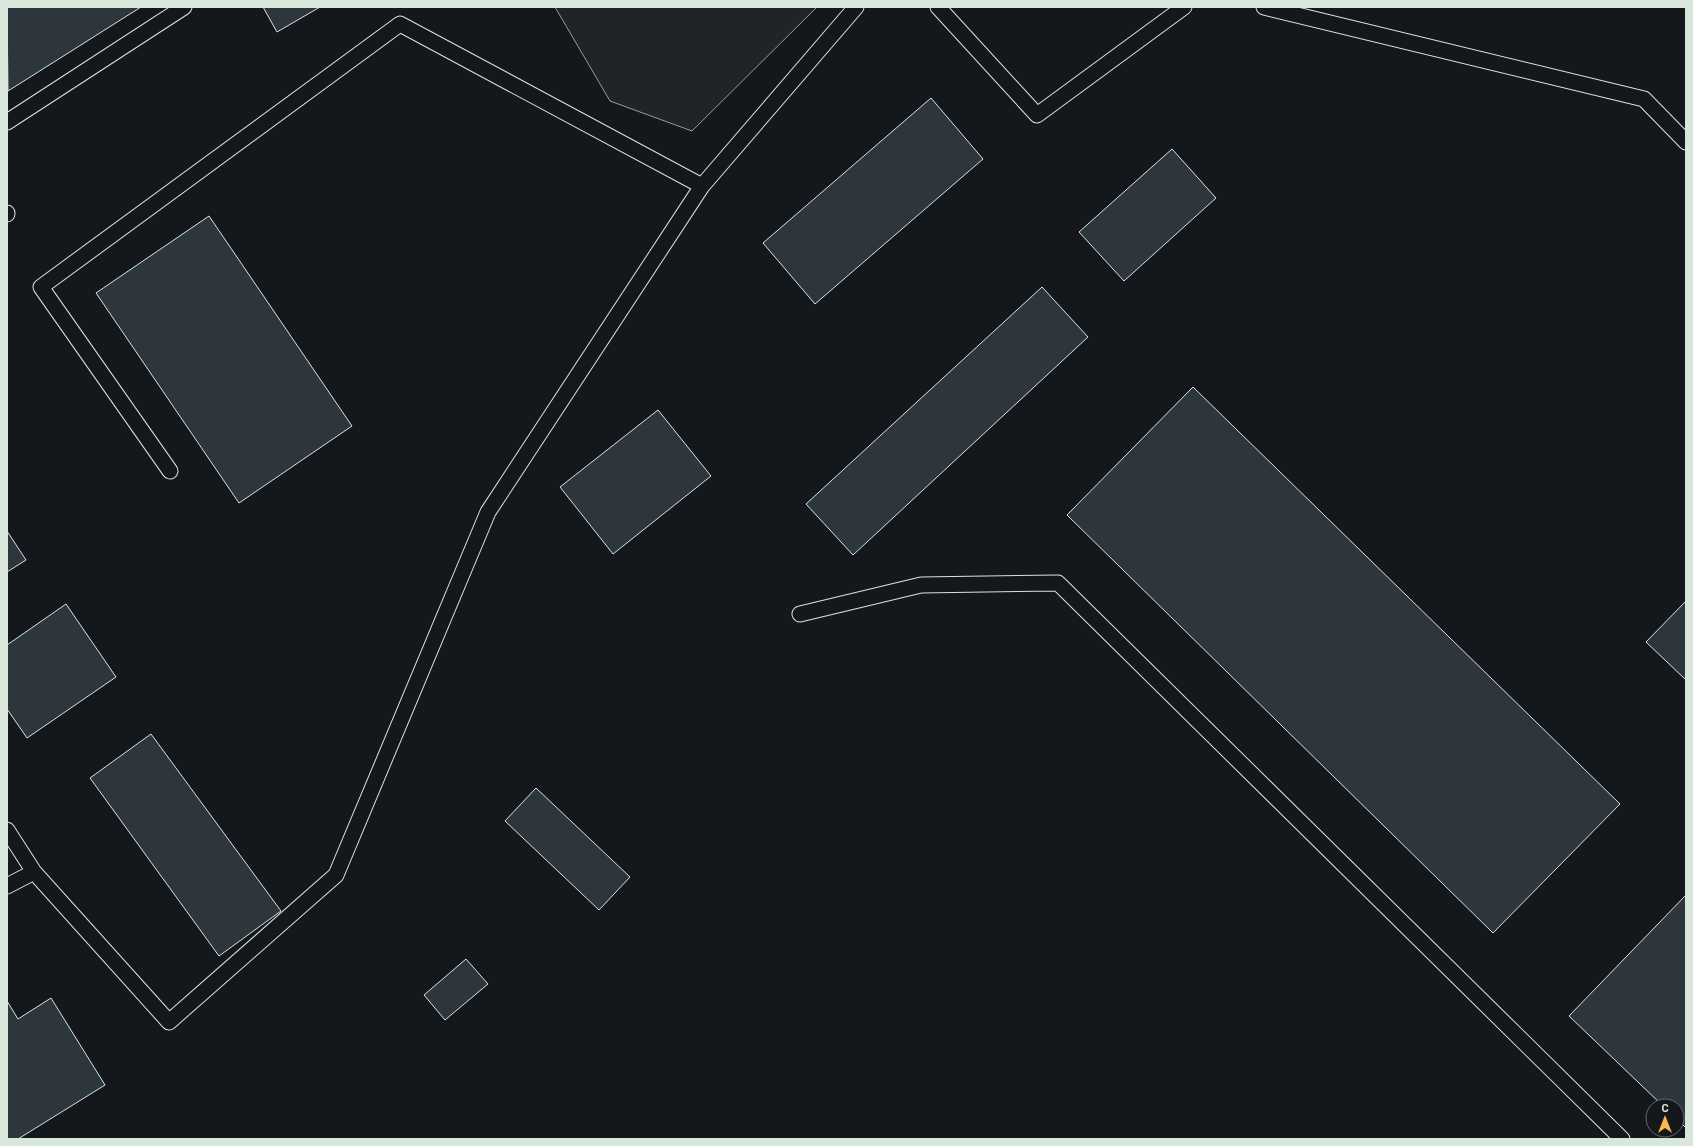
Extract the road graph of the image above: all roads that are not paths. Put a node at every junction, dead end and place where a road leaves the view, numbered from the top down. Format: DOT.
graph roads {
  1 [pos="184,7"];
  2 [pos="856,7"];
  3 [pos="938,7"];
  4 [pos="1184,7"];
  5 [pos="1264,7"];
  6 [pos="7,122"];
  7 [pos="1686,142"];
  8 [pos="702,186"];
  9 [pos="170,471"];
  10 [pos="800,614"];
  11 [pos="7,830"];
  12 [pos="34,872"];
  13 [pos="7,886"];
  14 [pos="1622,1139"];
  1 -- 6 [label="lane"];
  2 -- 8 [label="lane"];
  3 -- 4 [label="lane"];
  5 -- 7 [label="lane"];
  8 -- 9 [label="lane"];
  8 -- 12 [label="lane"];
  10 -- 14 [label="lane"];
  11 -- 12 [label="lane"];
  12 -- 13 [label="lane"];
}
